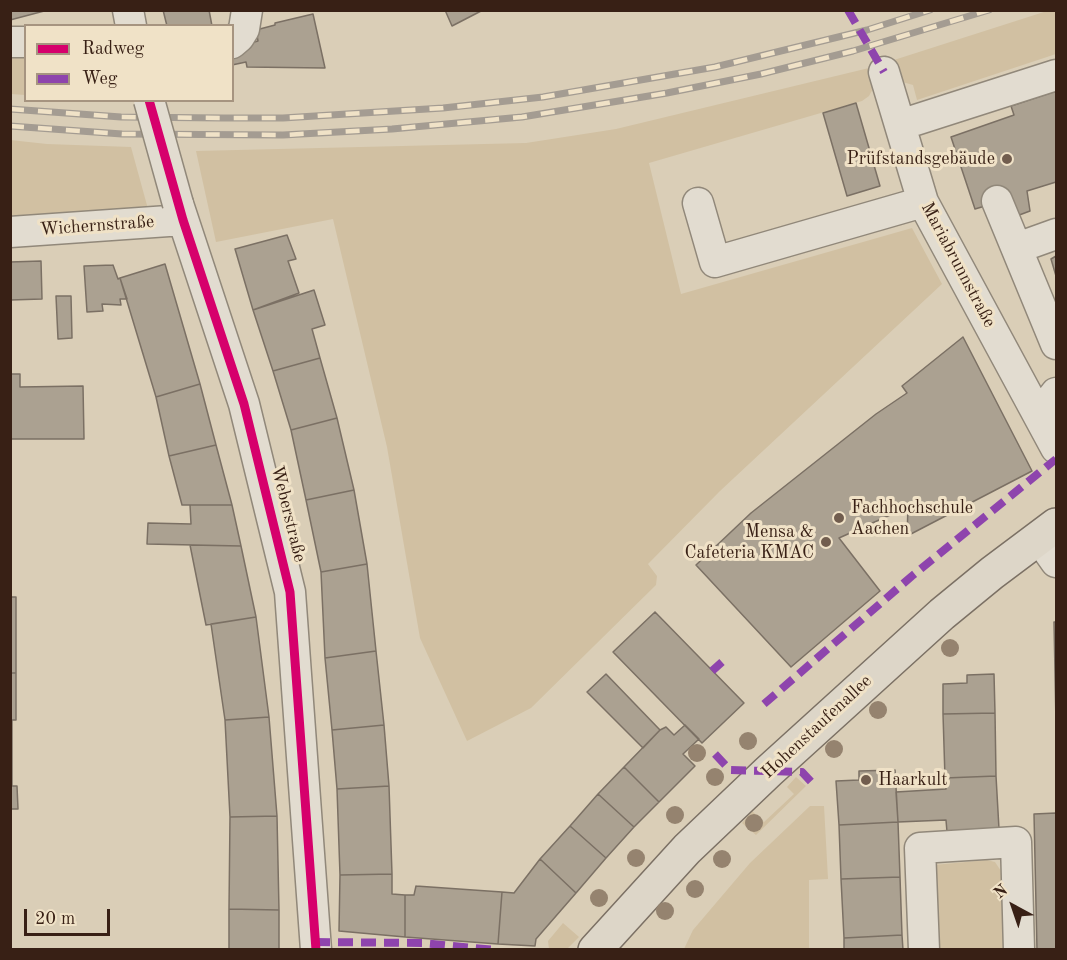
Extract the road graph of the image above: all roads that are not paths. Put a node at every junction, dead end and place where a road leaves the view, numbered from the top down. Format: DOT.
graph roads {
  1 [pos="247,10"];
  2 [pos="234,41"];
  3 [pos="884,72"];
  4 [pos="1056,75"];
  5 [pos="150,102"];
  6 [pos="900,125"];
  7 [pos="998,201"];
  8 [pos="923,202"];
  9 [pos="698,203"];
  10 [pos="181,212"];
  11 [pos="10,232"];
  12 [pos="1056,234"];
  13 [pos="1017,248"];
  14 [pos="1056,344"];
  15 [pos="1048,404"];
  16 [pos="1056,448"];
  17 [pos="1051,542"];
  18 [pos="316,950"];
  19 [pos="595,950"];
  20 [pos="924,950"];
  21 [pos="1019,950"];
  1 -- 2 [label="street"];
  3 -- 6 [label="street, Mariabrunnstraße"];
  4 -- 6 [label="street"];
  5 -- 10 [label="street, Weberstraße, bridge"];
  6 -- 8 [label="street, Mariabrunnstraße"];
  7 -- 13 [label="street"];
  8 -- 9 [label="street"];
  8 -- 15 [label="street, Mariabrunnstraße"];
  10 -- 11 [label="street, Wichernstraße"];
  10 -- 18 [label="street, Weberstraße"];
  12 -- 13 [label="street"];
  13 -- 14 [label="street"];
  15 -- 16 [label="street, Mariabrunnstraße"];
  17 -- 19 [label="main road, Hohenstaufenallee"];
  20 -- 21 [label="street"];
}
